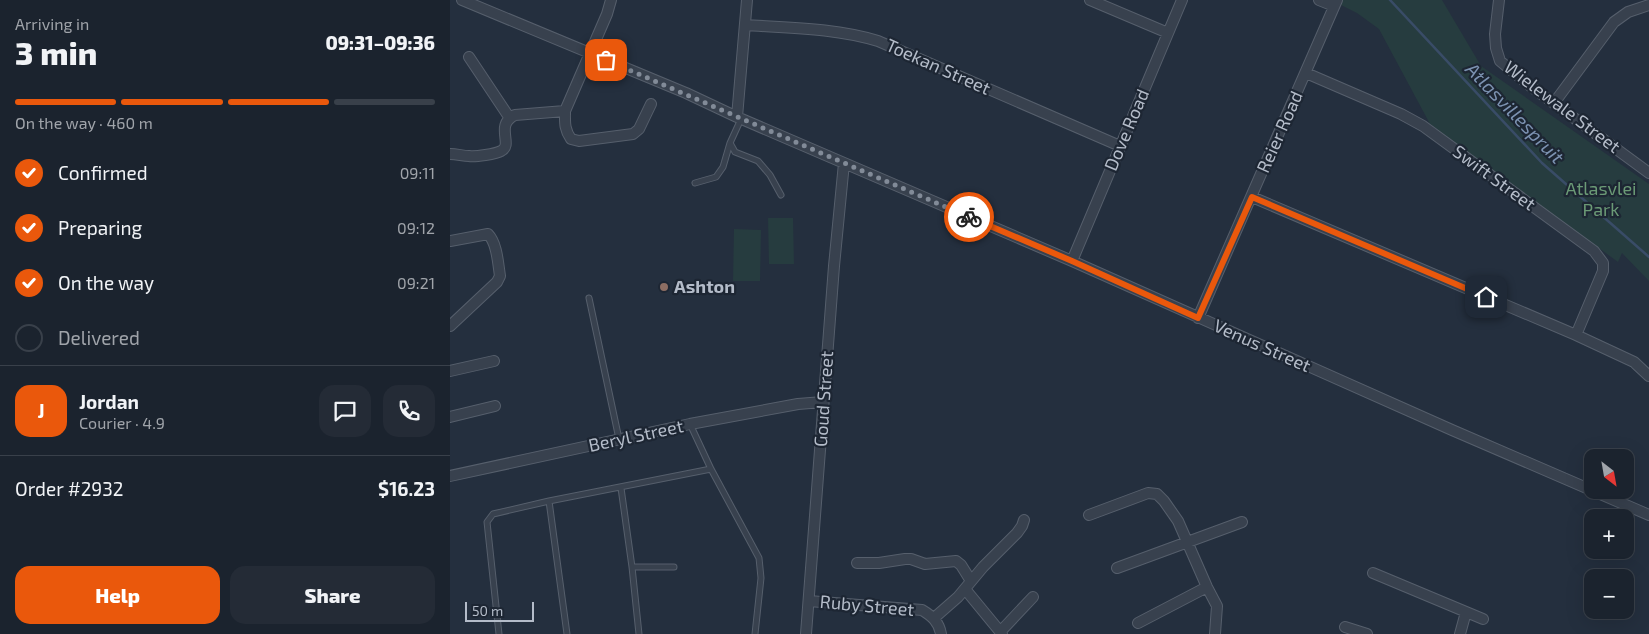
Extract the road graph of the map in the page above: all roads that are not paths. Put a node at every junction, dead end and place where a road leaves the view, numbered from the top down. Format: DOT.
graph roads {
  1 [pos="462,0"];
  2 [pos="611,0"];
  3 [pos="747,0"];
  4 [pos="1090,0"];
  5 [pos="1182,0"];
  6 [pos="1320,0"];
  7 [pos="1499,0"];
  8 [pos="1335,3"];
  9 [pos="1649,5"];
  10 [pos="745,25"];
  11 [pos="1168,33"];
  12 [pos="590,53"];
  13 [pos="469,58"];
  14 [pos="1306,73"];
  15 [pos="1554,103"];
  16 [pos="651,104"];
  17 [pos="564,111"];
  18 [pos="509,118"];
  19 [pos="739,118"];
  20 [pos="730,143"];
  21 [pos="1120,146"];
  22 [pos="450,154"];
  23 [pos="844,163"];
  24 [pos="1649,173"];
  25 [pos="695,183"];
  26 [pos="781,195"];
  27 [pos="1252,197"];
  28 [pos="450,241"];
  29 [pos="1072,261"];
  30 [pos="589,298"];
  31 [pos="1198,318"];
  32 [pos="450,326"];
  33 [pos="1576,335"];
  34 [pos="450,360"];
  35 [pos="494,360"];
  36 [pos="451,371"];
  37 [pos="1649,376"];
  38 [pos="823,402"];
  39 [pos="495,406"];
  40 [pos="450,417"];
  41 [pos="690,424"];
  42 [pos="619,439"];
  43 [pos="711,469"];
  44 [pos="450,476"];
  45 [pos="621,488"];
  46 [pos="550,501"];
  47 [pos="1089,515"];
  48 [pos="1649,515"];
  49 [pos="1024,520"];
  50 [pos="1242,522"];
  51 [pos="1187,542"];
  52 [pos="857,563"];
  53 [pos="632,567"];
  54 [pos="674,567"];
  55 [pos="1117,568"];
  56 [pos="1373,573"];
  57 [pos="968,585"];
  58 [pos="1207,587"];
  59 [pos="1033,597"];
  60 [pos="809,602"];
  61 [pos="1466,612"];
  62 [pos="934,618"];
  63 [pos="1483,619"];
  64 [pos="1138,623"];
  65 [pos="1345,626"];
  66 [pos="1001,633"];
  67 [pos="499,634"];
  68 [pos="567,634"];
  69 [pos="639,634"];
  70 [pos="755,634"];
  71 [pos="806,634"];
  72 [pos="941,634"];
  73 [pos="1215,634"];
  74 [pos="1367,634"];
  75 [pos="1460,634"];
  1 -- 12 [label="street, Venus Street"];
  2 -- 12 [label="street"];
  3 -- 10 [label="street"];
  4 -- 11 [label="street"];
  5 -- 11 [label="street, Dove Road"];
  6 -- 8 [label="street"];
  7 -- 15 [label="street, Wielewale Street"];
  8 -- 14 [label="street, Reier Road"];
  9 -- 15 [label="street"];
  10 -- 19 [label="street"];
  10 -- 21 [label="street, Toekan Street"];
  11 -- 21 [label="street, Dove Road"];
  12 -- 17 [label="street"];
  12 -- 19 [label="street, Venus Street"];
  13 -- 18 [label="street"];
  14 -- 27 [label="street, Reier Road"];
  14 -- 33 [label="street, Swift Street"];
  15 -- 24 [label="street, Wielewale Street"];
  16 -- 17 [label="street"];
  17 -- 18 [label="street"];
  18 -- 22 [label="street"];
  19 -- 20 [label="lane"];
  19 -- 23 [label="street, Venus Street"];
  20 -- 25 [label="lane"];
  20 -- 26 [label="lane"];
  21 -- 29 [label="street, Dove Road"];
  23 -- 29 [label="street, Venus Street"];
  23 -- 38 [label="street, Goud Street"];
  27 -- 31 [label="street, Reier Road"];
  27 -- 33 [label="street"];
  28 -- 32 [label="street"];
  29 -- 31 [label="street, Venus Street"];
  30 -- 42 [label="lane"];
  31 -- 48 [label="street, Venus Street"];
  33 -- 37 [label="street"];
  34 -- 36 [label="street"];
  35 -- 36 [label="street"];
  38 -- 41 [label="street, Beryl Street"];
  38 -- 60 [label="street, Goud Street"];
  39 -- 40 [label="street"];
  41 -- 42 [label="street, Beryl Street"];
  41 -- 43 [label="lane"];
  42 -- 44 [label="street, Beryl Street"];
  43 -- 45 [label="lane"];
  43 -- 70 [label="lane"];
  45 -- 46 [label="lane"];
  45 -- 53 [label="lane"];
  46 -- 67 [label="lane"];
  46 -- 68 [label="lane"];
  47 -- 51 [label="street"];
  49 -- 57 [label="street"];
  50 -- 51 [label="street"];
  51 -- 55 [label="street"];
  51 -- 58 [label="street"];
  52 -- 57 [label="street"];
  53 -- 54 [label="lane"];
  53 -- 69 [label="lane"];
  56 -- 61 [label="street"];
  57 -- 62 [label="street"];
  57 -- 66 [label="street"];
  58 -- 64 [label="street"];
  58 -- 73 [label="street"];
  59 -- 66 [label="street"];
  60 -- 62 [label="street, Ruby Street"];
  60 -- 71 [label="street, Goud Street"];
  61 -- 63 [label="street"];
  61 -- 75 [label="street"];
  62 -- 72 [label="street, Ruby Street"];
  65 -- 74 [label="street"];
}
